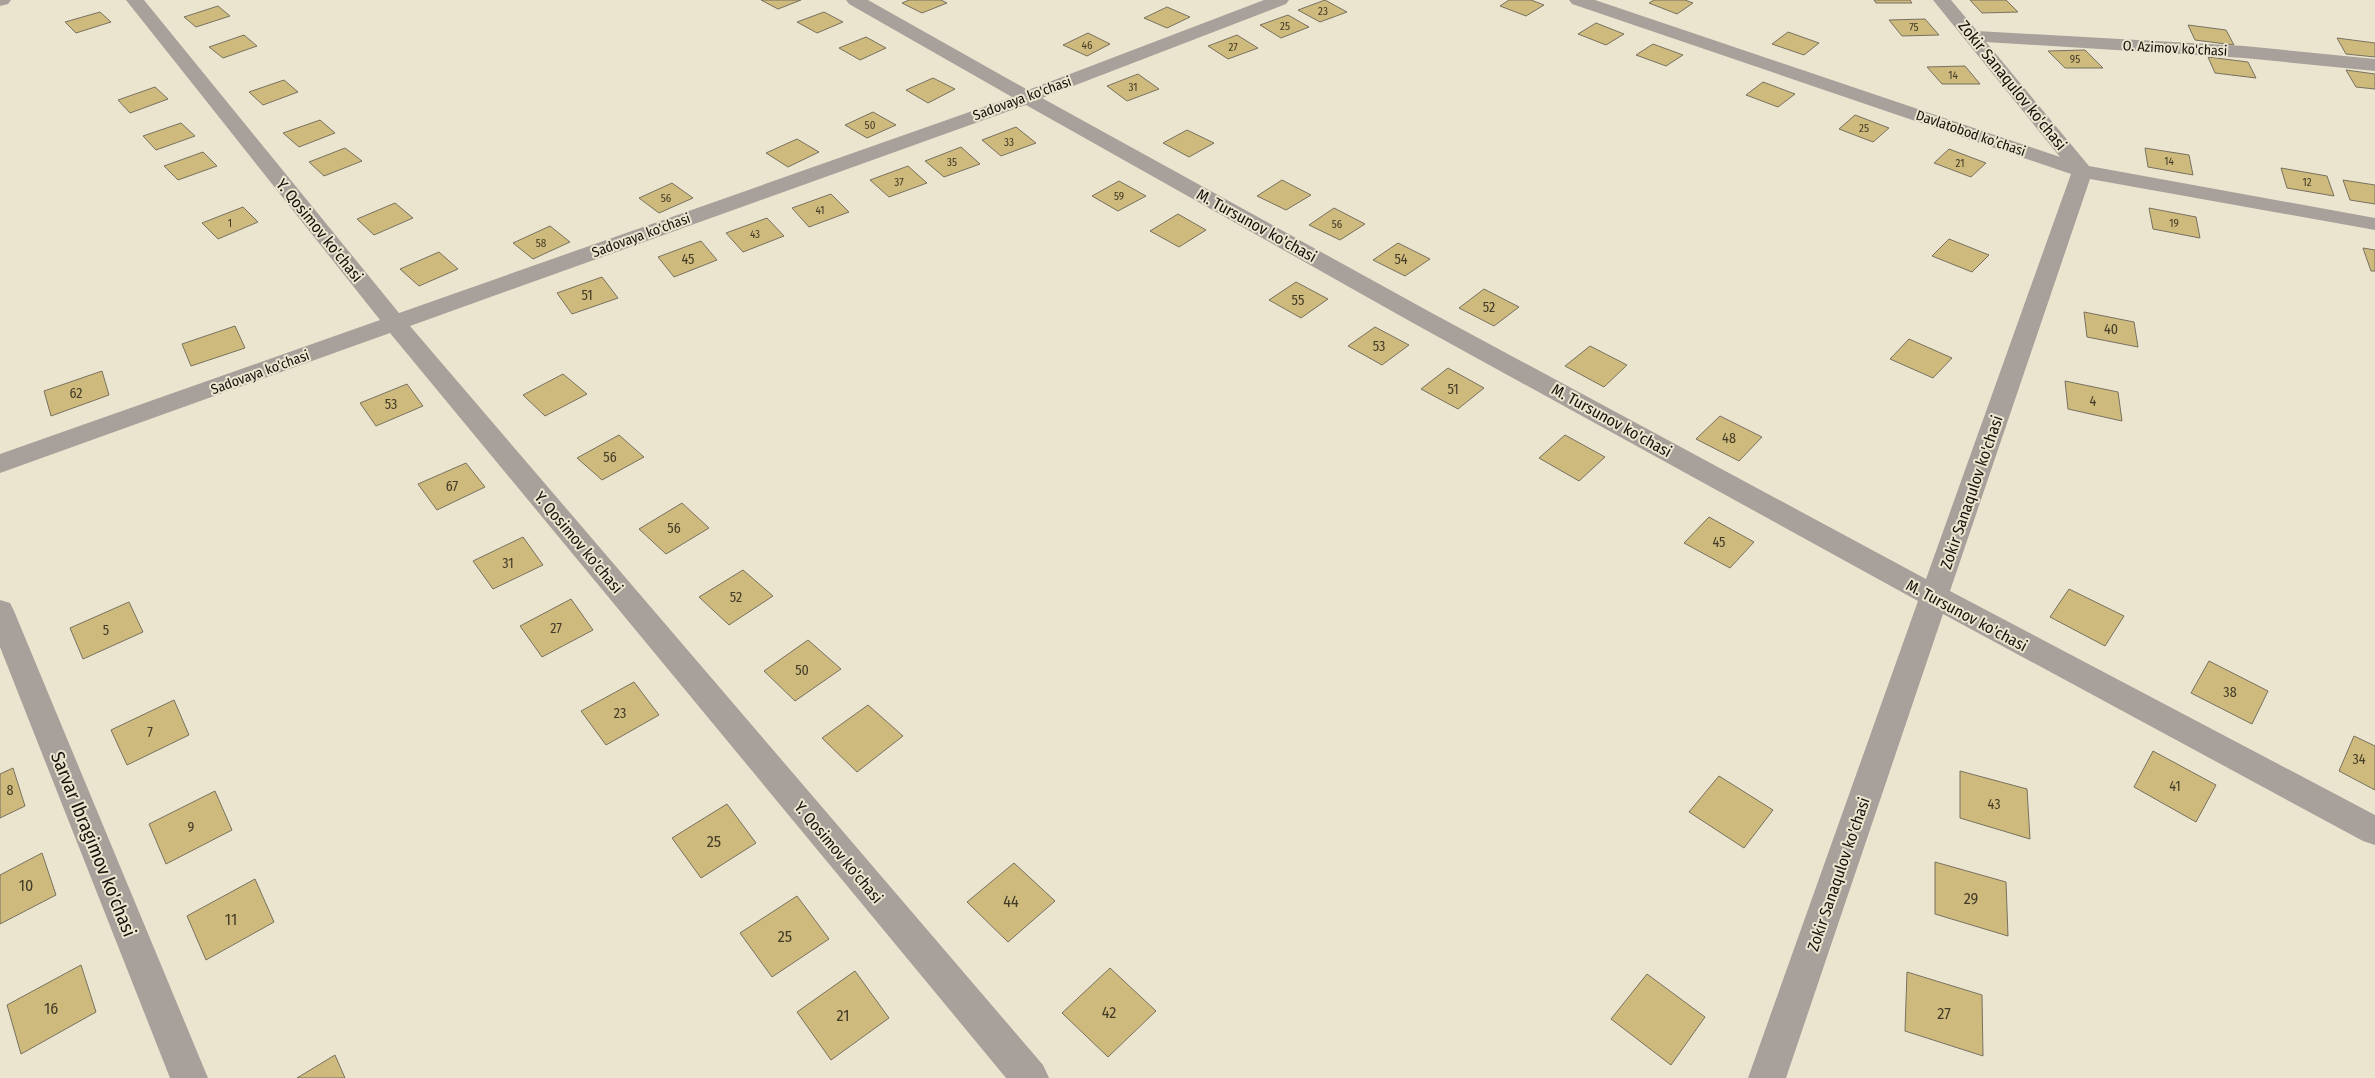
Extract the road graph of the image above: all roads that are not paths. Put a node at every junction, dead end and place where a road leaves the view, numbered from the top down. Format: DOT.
graph roads {
  1 [pos="135,0"];
  2 [pos="854,0"];
  3 [pos="1280,0"];
  4 [pos="1578,0"];
  5 [pos="1942,0"];
  6 [pos="1974,36"];
  7 [pos="2375,65"];
  8 [pos="1026,98"];
  9 [pos="2082,171"];
  10 [pos="2375,224"];
  11 [pos="395,324"];
  12 [pos="0,464"];
  13 [pos="1934,597"];
  14 [pos="0,611"];
  15 [pos="2375,831"];
  16 [pos="188,1078"];
  17 [pos="1030,1078"];
  18 [pos="1767,1078"];
  1 -- 11 [label="street, Y. Qosimov ko'chasi"];
  2 -- 8 [label="street, M. Tursunov ko'chasi"];
  3 -- 8 [label="street, Sadovaya ko'chasi"];
  4 -- 9 [label="street, Davlatobod ko’chasi"];
  5 -- 6 [label="street, Zokir Sanaqulov ko'chasi"];
  6 -- 7 [label="street, O. Azimov ko'chasi"];
  6 -- 9 [label="street, Zokir Sanaqulov ko'chasi"];
  8 -- 11 [label="street, Sadovaya ko'chasi"];
  8 -- 13 [label="street, M. Tursunov ko'chasi"];
  9 -- 10 [label="street, Davlatobod ko’chasi"];
  9 -- 13 [label="street, Zokir Sanaqulov ko'chasi"];
  11 -- 12 [label="street, Sadovaya ko'chasi"];
  11 -- 17 [label="street, Y. Qosimov ko'chasi"];
  13 -- 15 [label="street, M. Tursunov ko'chasi"];
  13 -- 18 [label="street, Zokir Sanaqulov ko'chasi"];
  14 -- 16 [label="street, Sarvar Ibragimov ko'chasi"];
}
